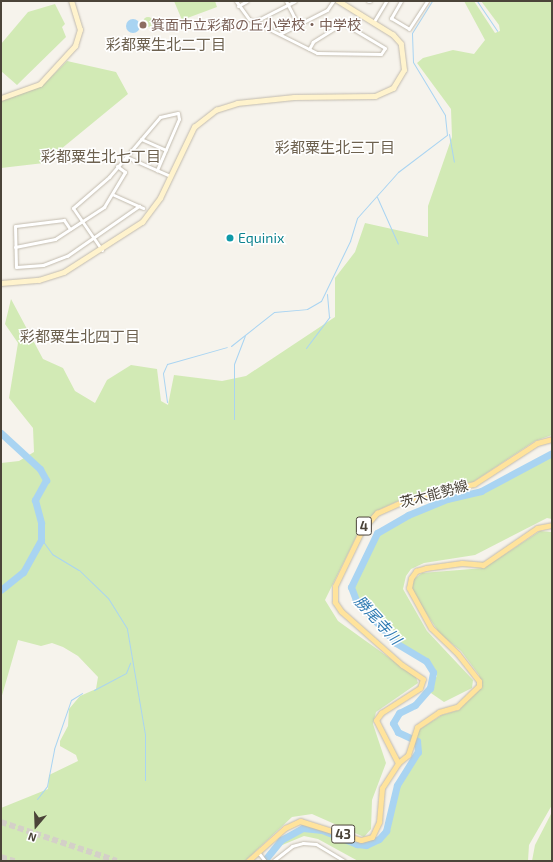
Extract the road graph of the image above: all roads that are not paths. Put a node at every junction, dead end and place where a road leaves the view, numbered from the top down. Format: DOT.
graph roads {
  1 [pos="71,1"];
  2 [pos="236,1"];
  3 [pos="247,1"];
  4 [pos="286,1"];
  5 [pos="295,1"];
  6 [pos="333,1"];
  7 [pos="338,1"];
  8 [pos="386,1"];
  9 [pos="401,1"];
  10 [pos="427,1"];
  11 [pos="288,5"];
  12 [pos="238,6"];
  13 [pos="254,22"];
  14 [pos="373,23"];
  15 [pos="298,25"];
  16 [pos="280,34"];
  17 [pos="310,49"];
  18 [pos="1,98"];
  19 [pos="140,139"];
  20 [pos="166,150"];
  21 [pos="127,157"];
  22 [pos="117,166"];
  23 [pos="158,170"];
  24 [pos="170,176"];
  25 [pos="114,195"];
  26 [pos="139,206"];
  27 [pos="143,208"];
  28 [pos="83,222"];
  29 [pos="70,229"];
  30 [pos="94,239"];
  31 [pos="15,247"];
  32 [pos="102,250"];
  33 [pos="1,283"];
  34 [pos="552,439"];
  35 [pos="552,525"];
  36 [pos="398,763"];
  37 [pos="258,852"];
  38 [pos="248,861"];
  39 [pos="265,861"];
  40 [pos="274,861"];
  41 [pos="344,861"];
  1 -- 18 [label="street"];
  2 -- 12 [label="street"];
  3 -- 12 [label="street"];
  4 -- 11 [label="street"];
  5 -- 11 [label="street"];
  6 -- 15 [label="street"];
  7 -- 14 [label="street"];
  8 -- 14 [label="street"];
  9 -- 10 [label="street"];
  11 -- 13 [label="street"];
  11 -- 15 [label="street"];
  12 -- 13 [label="street"];
  13 -- 16 [label="street"];
  14 -- 24 [label="street"];
  15 -- 16 [label="street"];
  16 -- 17 [label="street"];
  17 -- 17 [label="street"];
  19 -- 20 [label="street"];
  19 -- 20 [label="street"];
  19 -- 21 [label="street"];
  20 -- 23 [label="street"];
  21 -- 22 [label="street"];
  21 -- 23 [label="street"];
  22 -- 25 [label="street"];
  22 -- 28 [label="street"];
  23 -- 24 [label="street"];
  24 -- 32 [label="street"];
  25 -- 26 [label="street"];
  25 -- 28 [label="street"];
  26 -- 27 [label="street"];
  26 -- 30 [label="street"];
  28 -- 29 [label="street"];
  28 -- 30 [label="street"];
  29 -- 31 [label="street"];
  29 -- 31 [label="street"];
  30 -- 31 [label="street"];
  30 -- 32 [label="street"];
  32 -- 33 [label="street"];
  34 -- 36 [label="main road, 茨木能勢線 / 4"];
  35 -- 36 [label="main road"];
  36 -- 37 [label="main road, 43"];
  37 -- 38 [label="main road, 43"];
  37 -- 39 [label="street"];
  40 -- 41 [label="street"];
}
